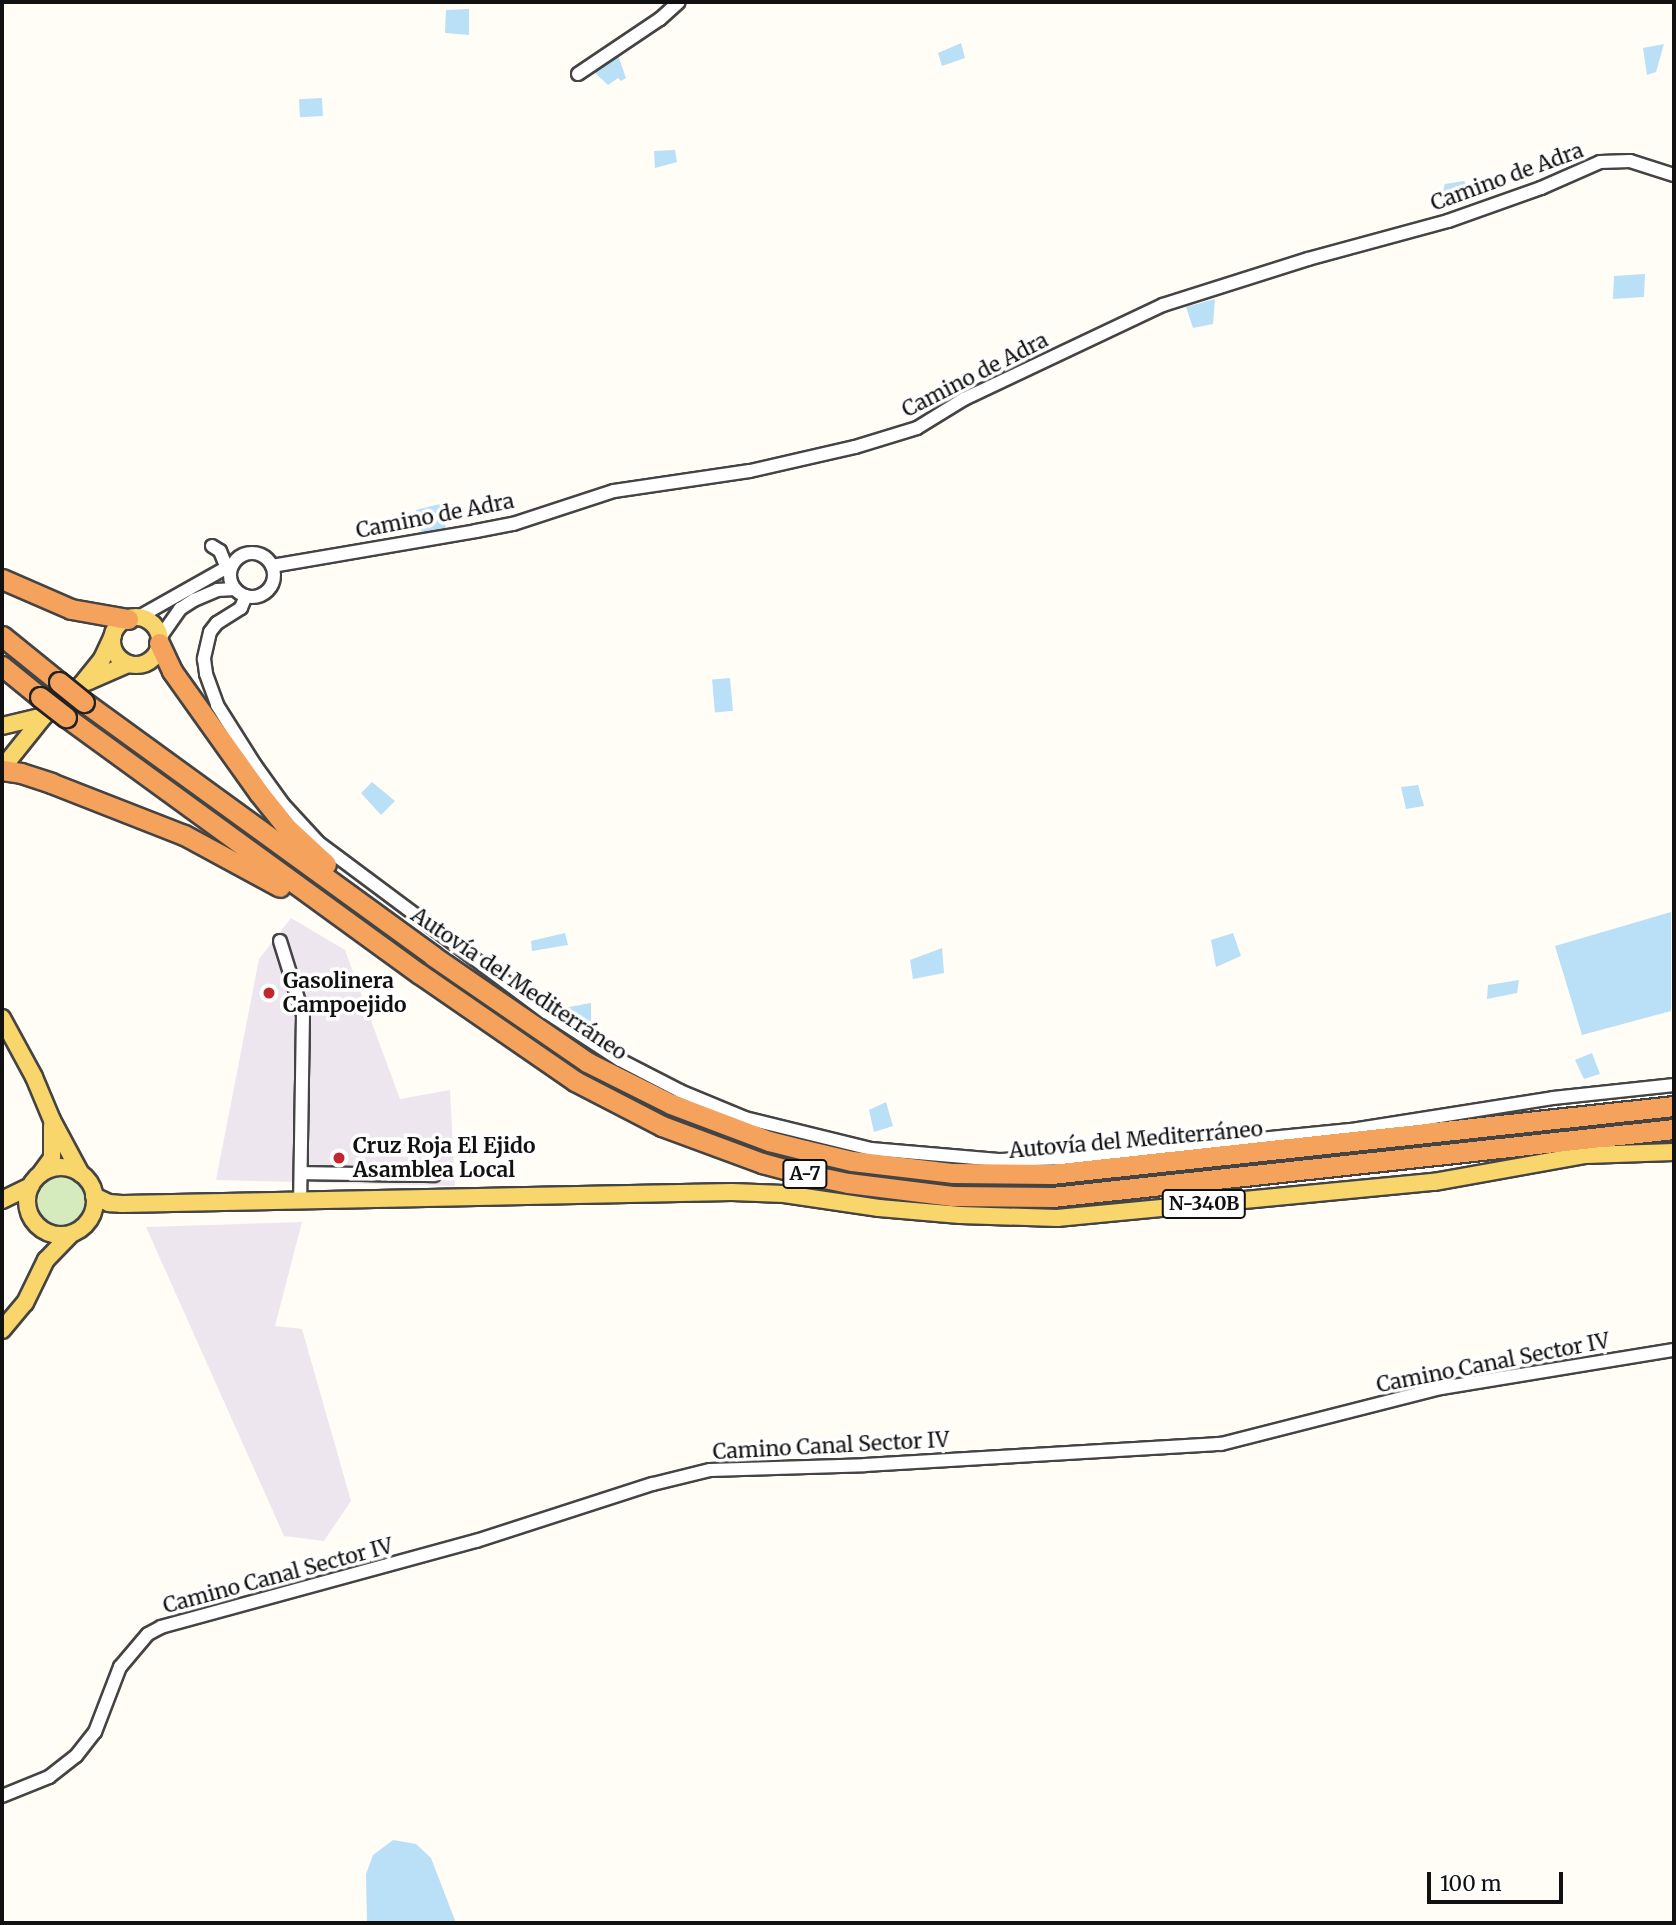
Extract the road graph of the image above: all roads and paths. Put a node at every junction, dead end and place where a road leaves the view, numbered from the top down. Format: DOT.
graph roads {
  1 [pos="679,2"];
  2 [pos="578,74"];
  3 [pos="1674,175"];
  4 [pos="212,546"];
  5 [pos="230,566"];
  6 [pos="272,566"];
  7 [pos="2,579"];
  8 [pos="241,593"];
  9 [pos="133,618"];
  10 [pos="113,635"];
  11 [pos="2,636"];
  12 [pos="159,641"];
  13 [pos="128,664"];
  14 [pos="2,666"];
  15 [pos="83,693"];
  16 [pos="42,706"];
  17 [pos="2,726"];
  18 [pos="2,735"];
  19 [pos="4,767"];
  20 [pos="280,941"];
  21 [pos="433,956"];
  22 [pos="420,974"];
  23 [pos="2,1018"];
  24 [pos="1674,1085"];
  25 [pos="1674,1105"];
  26 [pos="52,1120"];
  27 [pos="1674,1130"];
  28 [pos="1674,1152"];
  29 [pos="301,1173"];
  30 [pos="81,1174"];
  31 [pos="434,1175"];
  32 [pos="35,1180"];
  33 [pos="94,1196"];
  34 [pos="300,1199"];
  35 [pos="2,1203"];
  36 [pos="122,1204"];
  37 [pos="92,1214"];
  38 [pos="36,1223"];
  39 [pos="71,1234"];
  40 [pos="46,1260"];
  41 [pos="2,1330"];
  42 [pos="1674,1350"];
  43 [pos="2,1796"];
  1 -- 2 [label="street"];
  3 -- 6 [label="street, Camino de Adra"];
  4 -- 5 [label="street"];
  5 -- 6 [label="street"];
  5 -- 8 [label="street"];
  5 -- 9 [label="street"];
  6 -- 8 [label="street"];
  7 -- 9 [label="highway"];
  8 -- 12 [label="street"];
  8 -- 24 [label="street"];
  9 -- 10 [label="main road"];
  9 -- 12 [label="main road"];
  10 -- 13 [label="main road"];
  10 -- 15 [label="main road"];
  11 -- 15 [label="highway, Autovía del Mediterráneo / A-7, bridge"];
  12 -- 13 [label="main road"];
  12 -- 21 [label="highway"];
  13 -- 15 [label="main road"];
  14 -- 16 [label="highway, A-7"];
  15 -- 16 [label="main road"];
  15 -- 21 [label="highway, Autovía del Mediterráneo / A-7"];
  16 -- 17 [label="main road"];
  16 -- 19 [label="main road"];
  16 -- 22 [label="highway, A-7, bridge"];
  18 -- 19 [label="main road"];
  19 -- 22 [label="highway"];
  20 -- 29 [label="street"];
  21 -- 25 [label="highway, Autovía del Mediterráneo / A-7"];
  22 -- 27 [label="highway, A-7"];
  23 -- 26 [label="main road"];
  26 -- 30 [label="main road"];
  26 -- 32 [label="main road"];
  28 -- 34 [label="main road, N-340B"];
  29 -- 31 [label="street"];
  29 -- 34 [label="street"];
  30 -- 32 [label="main road"];
  30 -- 33 [label="main road"];
  32 -- 35 [label="main road"];
  32 -- 38 [label="main road"];
  33 -- 36 [label="main road, N-340B"];
  33 -- 37 [label="main road"];
  34 -- 36 [label="main road, N-340B"];
  35 -- 38 [label="main road"];
  36 -- 37 [label="main road, N-340B"];
  37 -- 39 [label="main road, N-340B"];
  38 -- 39 [label="main road"];
  38 -- 40 [label="main road"];
  39 -- 40 [label="main road"];
  40 -- 41 [label="main road"];
  42 -- 43 [label="street, Camino Canal Sector IV"];
}
